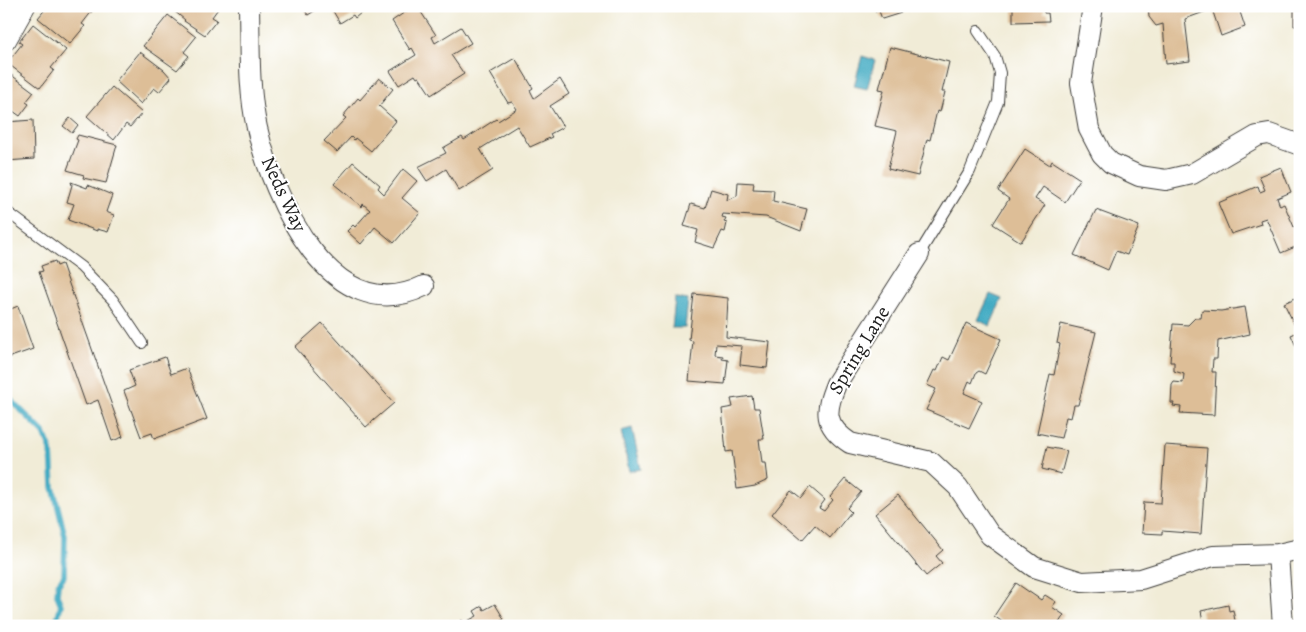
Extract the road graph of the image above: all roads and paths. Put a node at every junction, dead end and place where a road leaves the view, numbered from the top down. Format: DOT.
graph roads {
  1 [pos="25,6"];
  2 [pos="249,6"];
  3 [pos="1093,6"];
  4 [pos="978,31"];
  5 [pos="6,40"];
  6 [pos="1300,145"];
  7 [pos="6,211"];
  8 [pos="919,254"];
  9 [pos="424,286"];
  10 [pos="142,342"];
  11 [pos="1300,549"];
  12 [pos="1278,554"];
  13 [pos="1283,626"];
  1 -- 5 [label="street"];
  2 -- 9 [label="street, Neds Way"];
  3 -- 6 [label="street"];
  4 -- 8 [label="lane"];
  7 -- 10 [label="lane"];
  8 -- 12 [label="street, Spring Lane"];
  11 -- 12 [label="street, Spring Lane"];
  12 -- 13 [label="street"];
}
